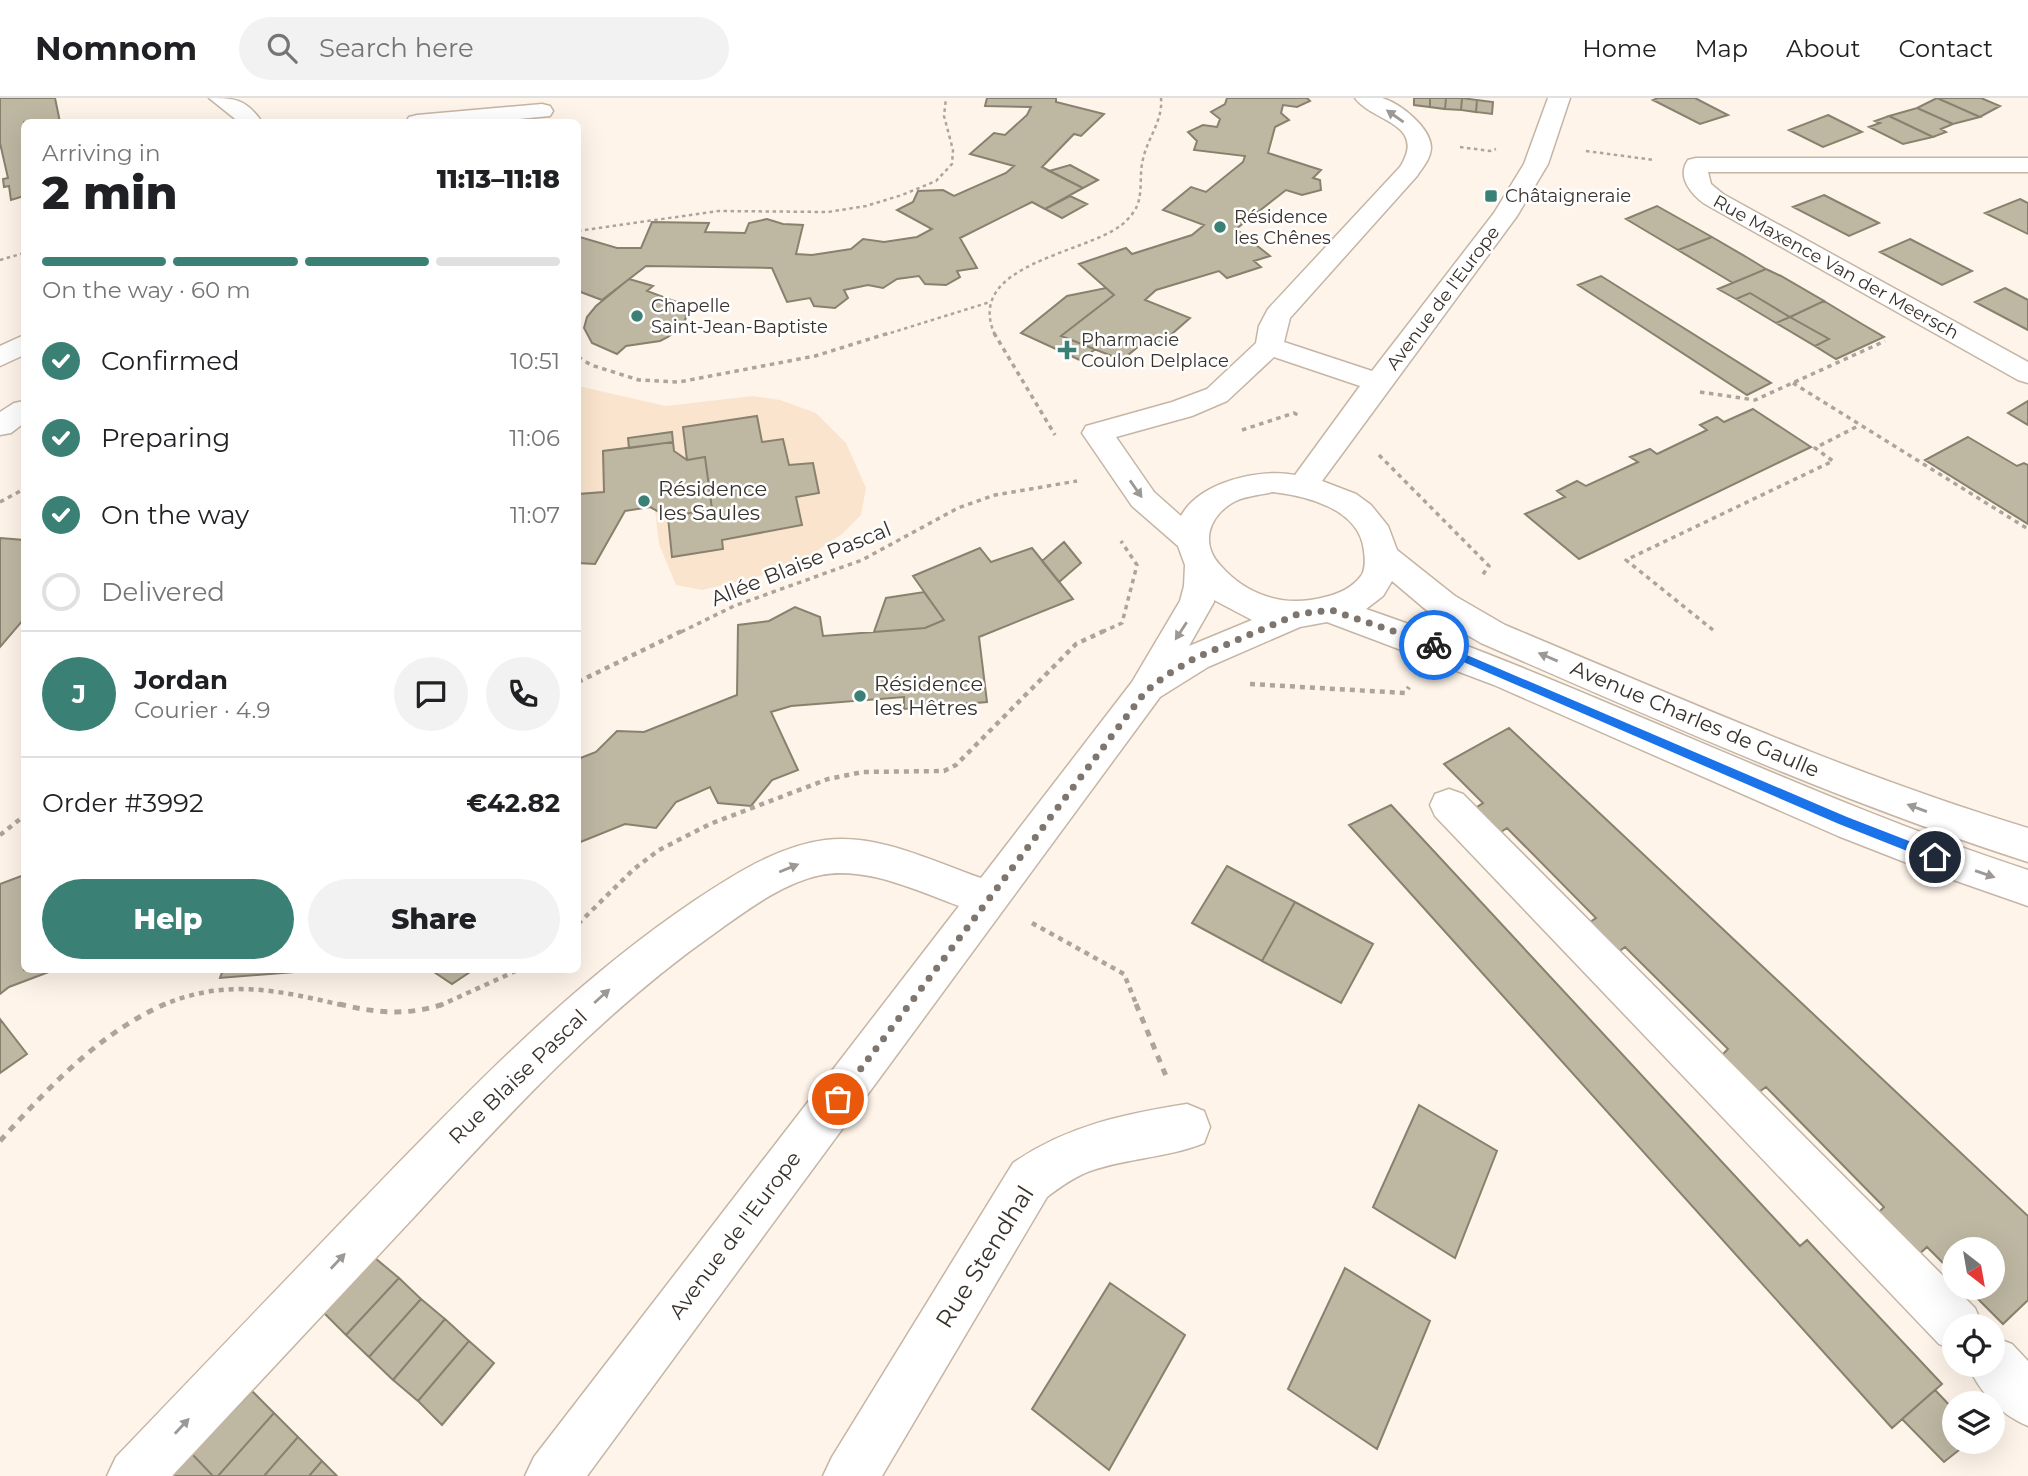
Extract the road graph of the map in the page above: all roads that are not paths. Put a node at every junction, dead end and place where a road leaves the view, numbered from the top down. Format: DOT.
graph roads {
  1 [pos="220,98"];
  2 [pos="1366,98"];
  3 [pos="1559,98"];
  4 [pos="502,106"];
  5 [pos="542,111"];
  6 [pos="248,119"];
  7 [pos="433,119"];
  8 [pos="2028,165"];
  9 [pos="21,345"];
  10 [pos="1269,346"];
  11 [pos="0,358"];
  12 [pos="2028,374"];
  13 [pos="1379,383"];
  14 [pos="21,412"];
  15 [pos="0,426"];
  16 [pos="1304,486"];
  17 [pos="1196,554"];
  18 [pos="1382,555"];
  19 [pos="1315,612"];
  20 [pos="1145,692"];
  21 [pos="1449,805"];
  22 [pos="2028,845"];
  23 [pos="2028,888"];
  24 [pos="989,899"];
  25 [pos="1187,1127"];
  26 [pos="1945,1314"];
  27 [pos="2005,1375"];
  28 [pos="2028,1399"];
  29 [pos="135,1476"];
  30 [pos="553,1476"];
  31 [pos="851,1476"];
  1 -- 6 [label="street"];
  10 -- 2 [label="street, one-way"];
  3 -- 13 [label="street, Avenue de l'Europe"];
  4 -- 5 [label="street"];
  4 -- 7 [label="street"];
  8 -- 12 [label="street, Rue Maxence Van der Meersch"];
  9 -- 11 [label="street"];
  10 -- 13 [label="street"];
  10 -- 17 [label="street, one-way"];
  13 -- 16 [label="street, Avenue de l'Europe"];
  14 -- 15 [label="street"];
  16 -- 17 [label="street"];
  16 -- 18 [label="street"];
  17 -- 19 [label="street"];
  17 -- 20 [label="street, Avenue de l'Europe, one-way"];
  18 -- 19 [label="street"];
  22 -- 18 [label="street, Avenue Charles de Gaulle, one-way"];
  19 -- 20 [label="street, Avenue de l'Europe"];
  19 -- 23 [label="street, Avenue Charles de Gaulle, one-way"];
  20 -- 24 [label="street, Avenue de l'Europe"];
  21 -- 26 [label="street"];
  29 -- 24 [label="street, Rue Blaise Pascal, one-way"];
  24 -- 30 [label="street, Avenue de l'Europe"];
  25 -- 31 [label="street, Rue Stendhal"];
  27 -- 28 [label="street"];
}
